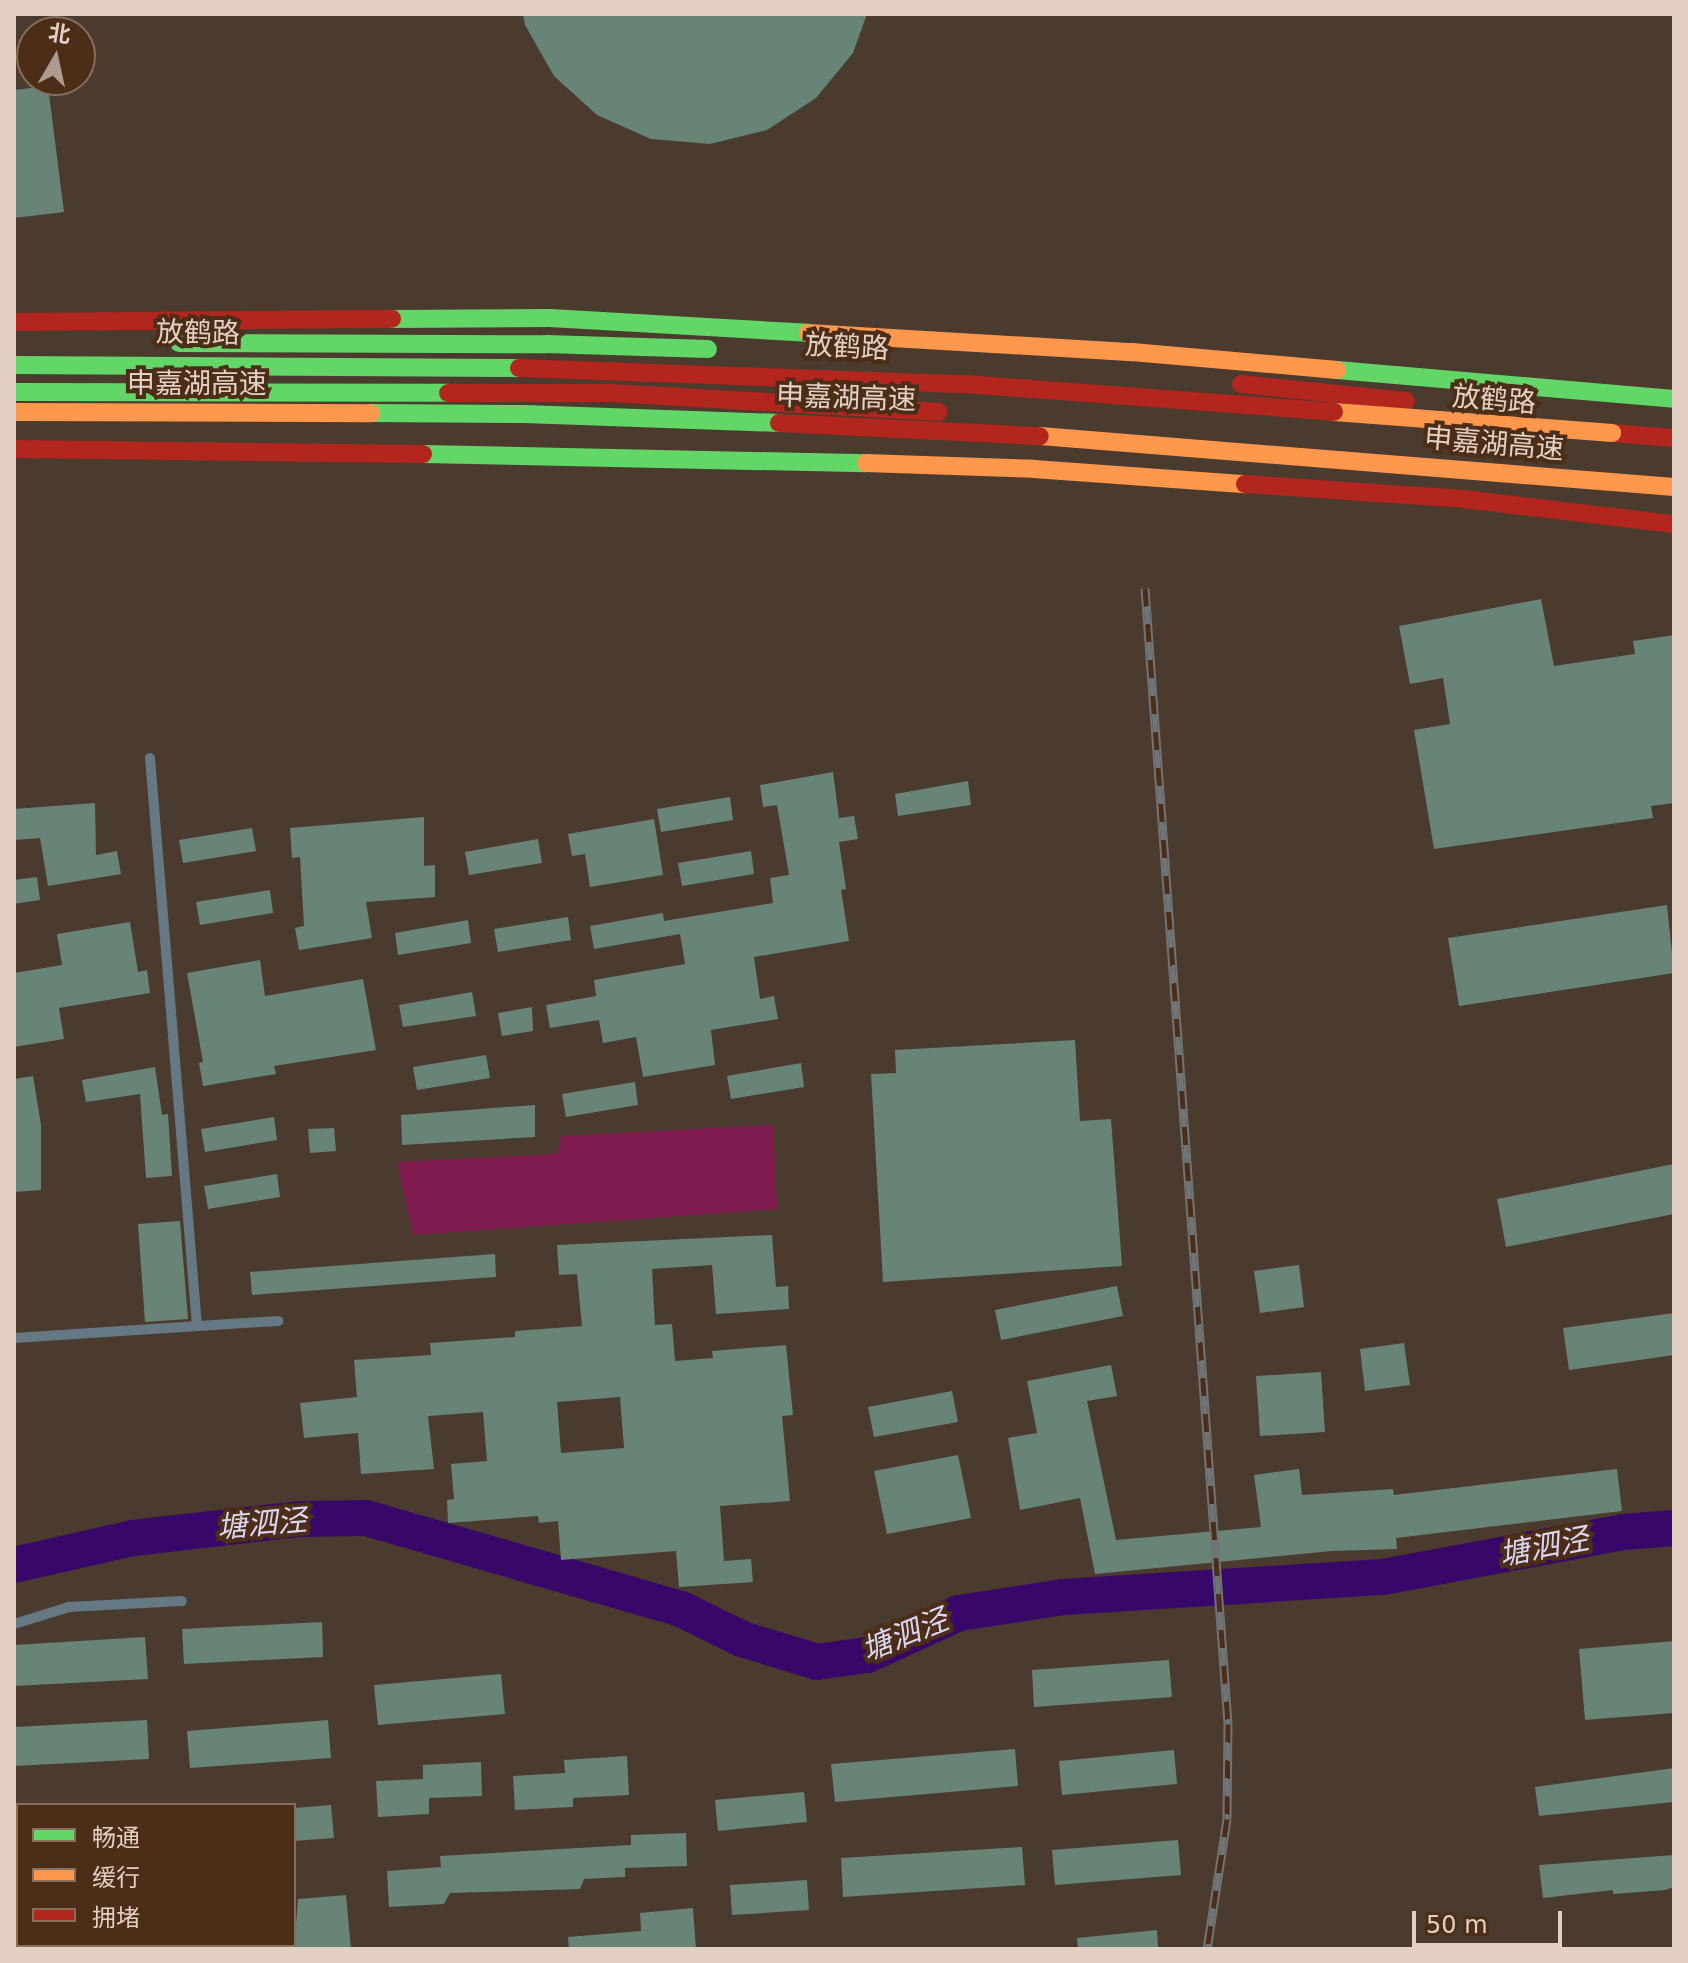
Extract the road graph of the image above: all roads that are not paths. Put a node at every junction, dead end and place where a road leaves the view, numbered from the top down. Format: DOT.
graph roads {
  1 [pos="14,322"];
  2 [pos="152,343"];
  3 [pos="725,350"];
  4 [pos="14,362"];
  5 [pos="1221,381"];
  6 [pos="14,392"];
  7 [pos="1674,399"];
  8 [pos="14,412"];
  9 [pos="14,432"];
  10 [pos="432,435"];
  11 [pos="557,437"];
  12 [pos="1674,438"];
  13 [pos="1605,439"];
  14 [pos="1674,445"];
  15 [pos="14,449"];
  16 [pos="1597,468"];
  17 [pos="1674,475"];
  18 [pos="1674,487"];
  19 [pos="1674,524"];
  20 [pos="150,758"];
  21 [pos="278,1321"];
  22 [pos="197,1326"];
  23 [pos="14,1338"];
  24 [pos="182,1601"];
  25 [pos="14,1624"];
  1 -- 7 [label="main road, 放鹤路"];
  2 -- 3 [label="main road"];
  4 -- 12 [label="main road, 申嘉湖高速, bridge"];
  4 -- 13 [label="main road, 放鹤路, bridge"];
  5 -- 13 [label="main road, bridge"];
  6 -- 16 [label="main road, 放鹤路"];
  8 -- 18 [label="main road, 申嘉湖高速, bridge"];
  9 -- 10 [label="main road"];
  11 -- 16 [label="main road, bridge"];
  13 -- 14 [label="main road, 放鹤路"];
  15 -- 19 [label="main road"];
  16 -- 17 [label="main road, 放鹤路"];
  20 -- 22 [label="lane"];
  21 -- 22 [label="lane"];
  22 -- 23 [label="lane"];
  24 -- 25 [label="lane"];
}
